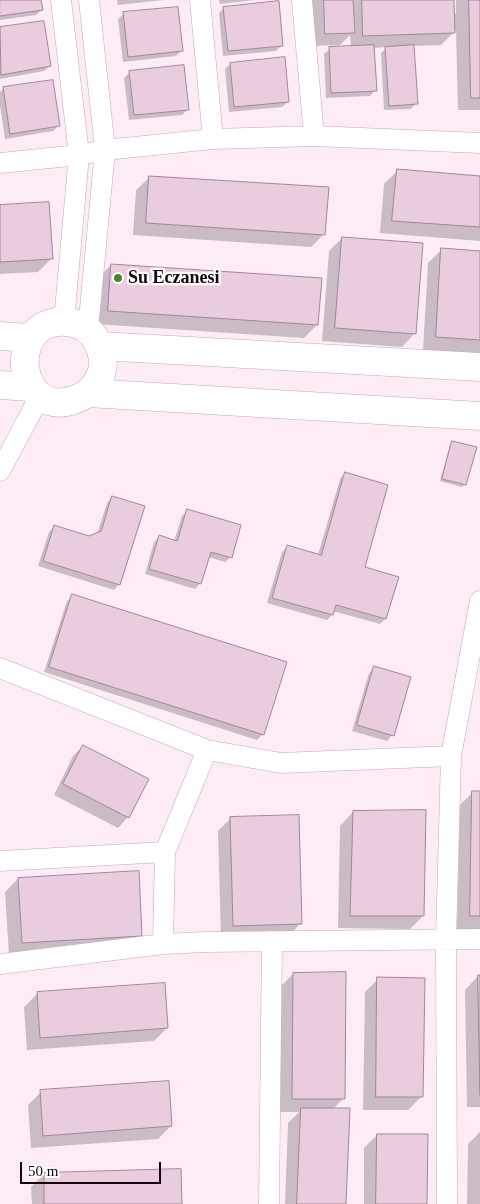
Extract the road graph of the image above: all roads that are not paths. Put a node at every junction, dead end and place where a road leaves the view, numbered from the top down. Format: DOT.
graph roads {
  1 [pos="61,0"];
  2 [pos="89,0"];
  3 [pos="200,0"];
  4 [pos="302,0"];
  5 [pos="314,136"];
  6 [pos="213,139"];
  7 [pos="480,143"];
  8 [pos="105,150"];
  9 [pos="79,155"];
  10 [pos="1,158"];
  11 [pos="84,333"];
  12 [pos="0,336"];
  13 [pos="30,338"];
  14 [pos="480,367"];
  15 [pos="0,385"];
  16 [pos="35,391"];
  17 [pos="88,393"];
  18 [pos="480,416"];
  19 [pos="0,471"];
  20 [pos="480,601"];
  21 [pos="0,668"];
  22 [pos="207,750"];
  23 [pos="452,756"];
  24 [pos="165,852"];
  25 [pos="0,861"];
  26 [pos="480,938"];
  27 [pos="446,939"];
  28 [pos="272,941"];
  29 [pos="163,944"];
  30 [pos="0,964"];
  31 [pos="270,1204"];
  32 [pos="447,1204"];
  1 -- 9 [label="street"];
  2 -- 8 [label="street"];
  3 -- 6 [label="street"];
  4 -- 5 [label="street"];
  5 -- 6 [label="street"];
  5 -- 7 [label="street"];
  6 -- 8 [label="street"];
  8 -- 9 [label="street"];
  8 -- 11 [label="street"];
  9 -- 10 [label="street"];
  9 -- 11 [label="street"];
  11 -- 13 [label="street"];
  11 -- 14 [label="street"];
  11 -- 17 [label="street"];
  12 -- 13 [label="street"];
  13 -- 16 [label="street"];
  15 -- 16 [label="street"];
  16 -- 17 [label="street"];
  16 -- 19 [label="street"];
  17 -- 18 [label="street"];
  20 -- 23 [label="street"];
  21 -- 22 [label="street"];
  22 -- 23 [label="street"];
  22 -- 24 [label="street"];
  23 -- 27 [label="street"];
  24 -- 25 [label="street"];
  24 -- 29 [label="street"];
  26 -- 27 [label="street"];
  27 -- 28 [label="street"];
  27 -- 32 [label="street"];
  28 -- 29 [label="street"];
  28 -- 31 [label="street"];
  29 -- 30 [label="street"];
}
